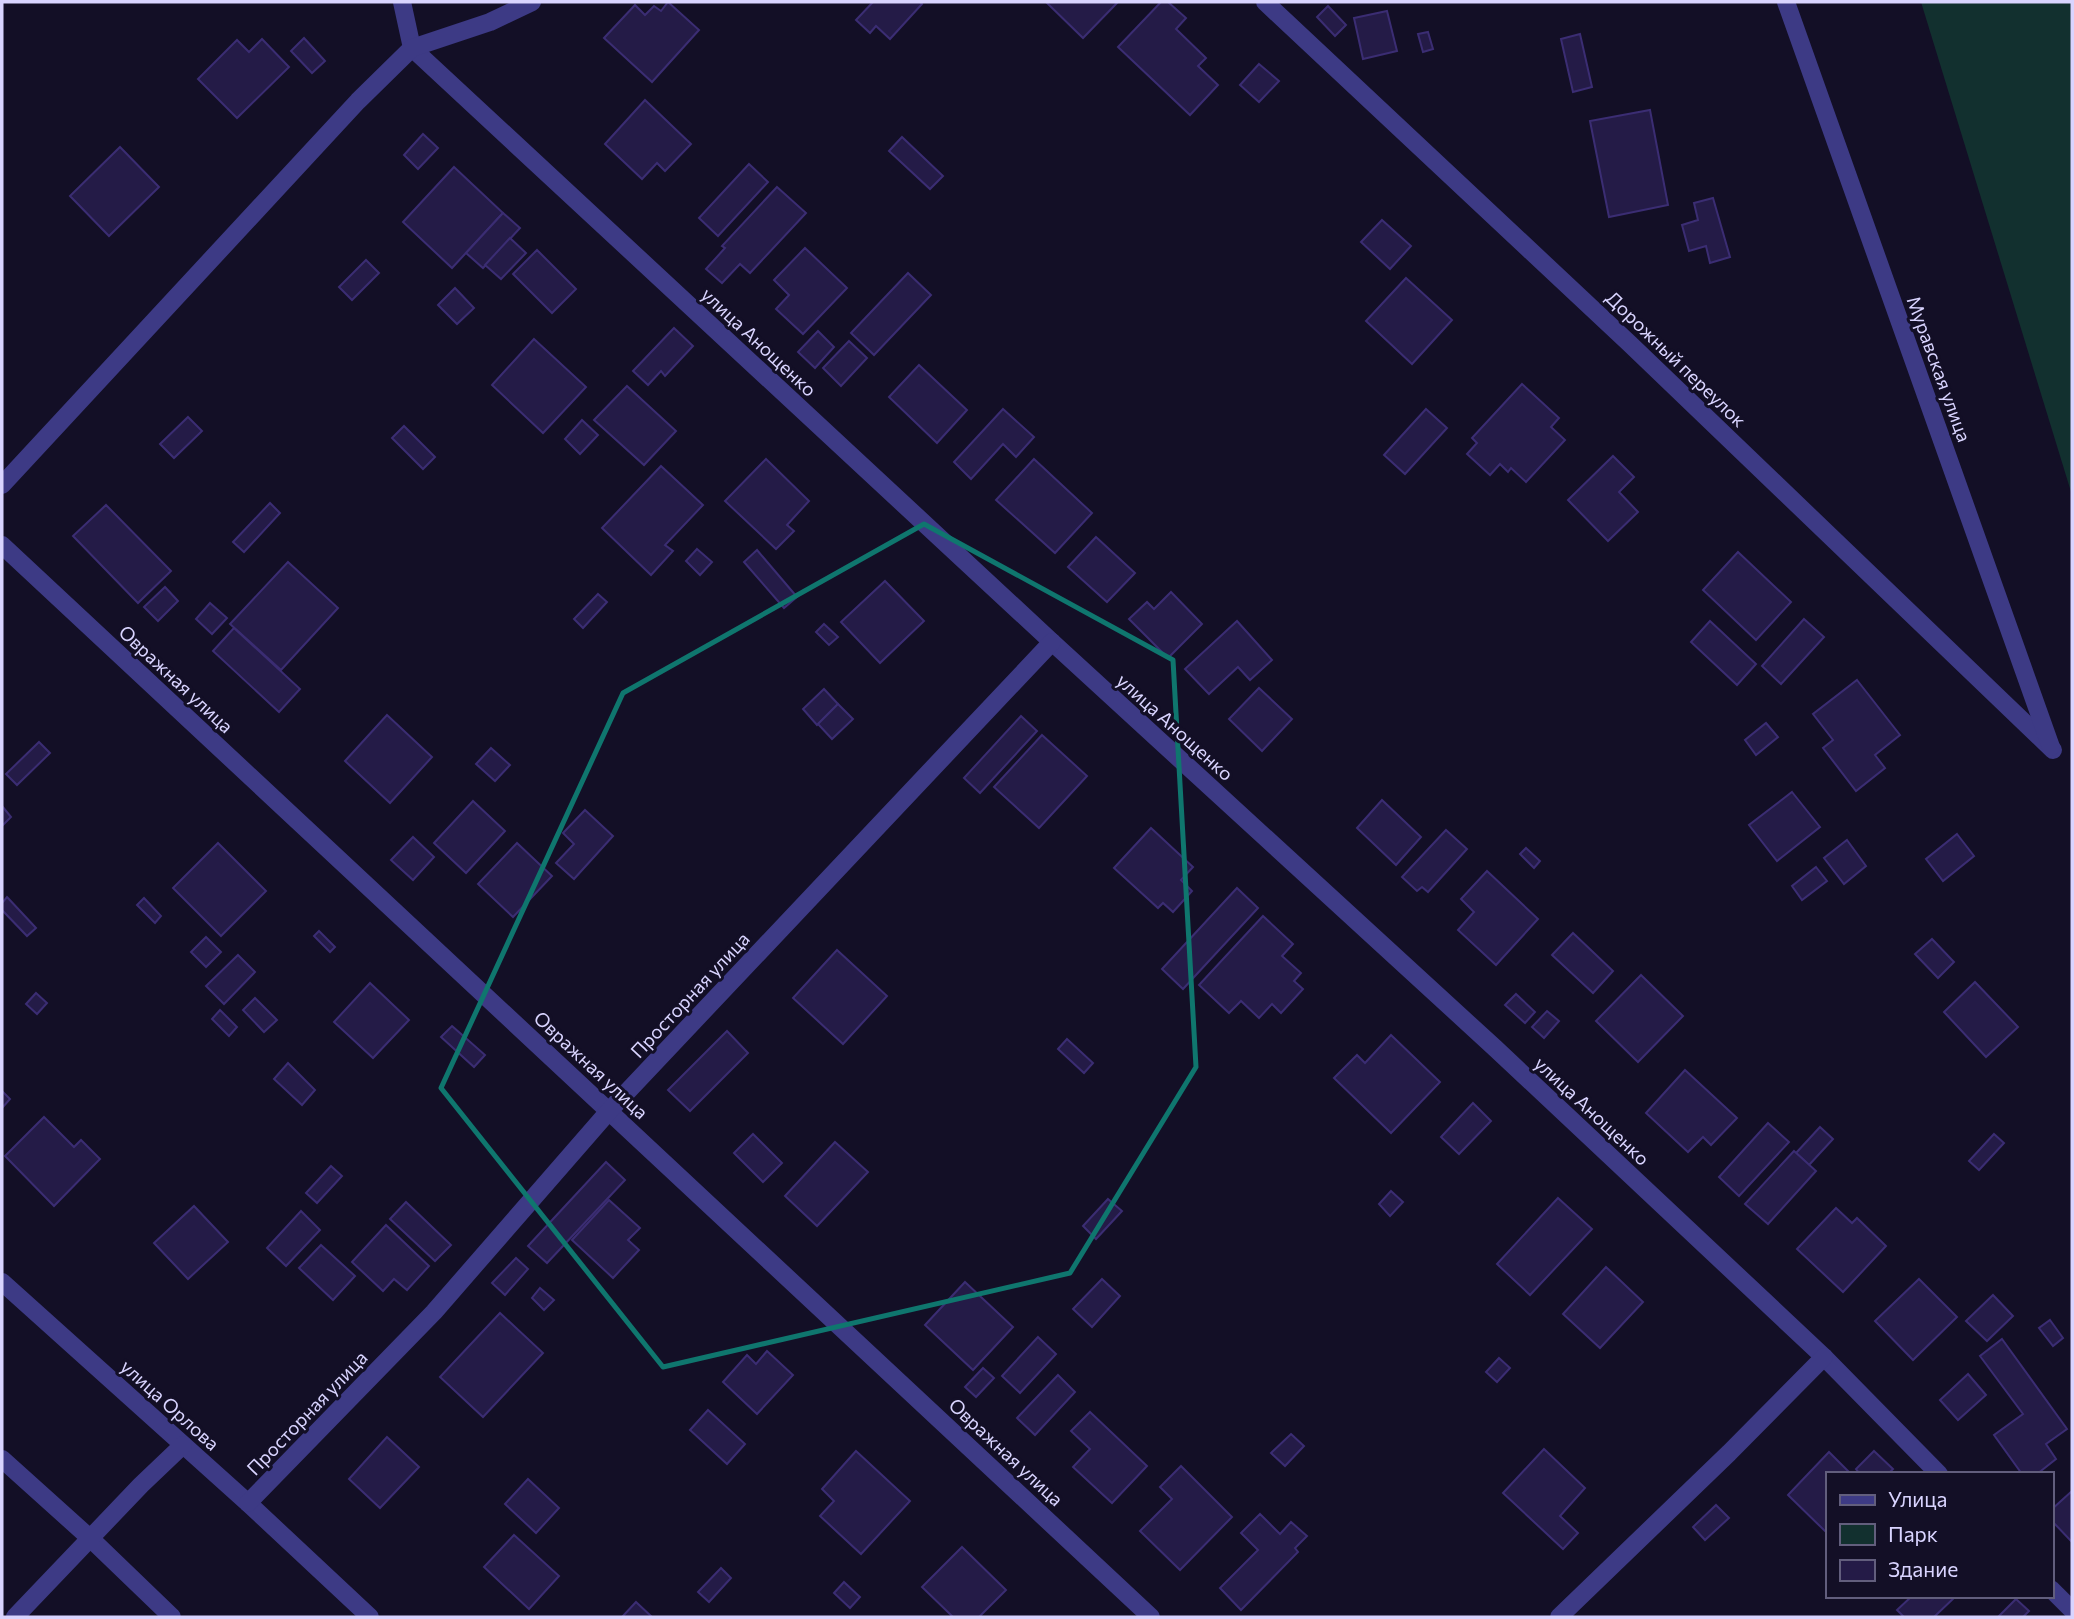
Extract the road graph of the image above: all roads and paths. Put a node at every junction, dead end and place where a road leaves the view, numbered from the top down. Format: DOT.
graph roads {
  1 [pos="401,2"];
  2 [pos="532,2"];
  3 [pos="1265,2"];
  4 [pos="1786,2"];
  5 [pos="412,48"];
  6 [pos="2,485"];
  7 [pos="2,545"];
  8 [pos="1052,642"];
  9 [pos="2053,750"];
  10 [pos="609,1111"];
  11 [pos="2,1282"];
  12 [pos="1824,1357"];
  13 [pos="183,1445"];
  14 [pos="2,1459"];
  15 [pos="1937,1472"];
  16 [pos="248,1503"];
  17 [pos="91,1539"];
  18 [pos="2053,1591"];
  19 [pos="2072,1610"];
  20 [pos="15,1617"];
  21 [pos="172,1617"];
  22 [pos="370,1617"];
  23 [pos="1151,1617"];
  24 [pos="1559,1617"];
  1 -- 5 [label="street"];
  2 -- 5 [label="street"];
  3 -- 9 [label="street, Дорожный переулок"];
  4 -- 9 [label="street, Муравская улица"];
  5 -- 6 [label="street"];
  5 -- 8 [label="street, улица Анощенко"];
  7 -- 10 [label="street, Овражная улица"];
  8 -- 10 [label="street, Просторная улица"];
  8 -- 12 [label="street, улица Анощенко"];
  10 -- 16 [label="street, Просторная улица"];
  10 -- 23 [label="street, Овражная улица"];
  11 -- 13 [label="street, улица Орлова"];
  12 -- 15 [label="street, улица Анощенко"];
  12 -- 24 [label="street"];
  13 -- 16 [label="street, улица Орлова"];
  13 -- 17 [label="street"];
  14 -- 17 [label="street"];
  16 -- 22 [label="street, улица Орлова"];
  17 -- 20 [label="street"];
  17 -- 21 [label="street"];
  18 -- 19 [label="street"];
}
